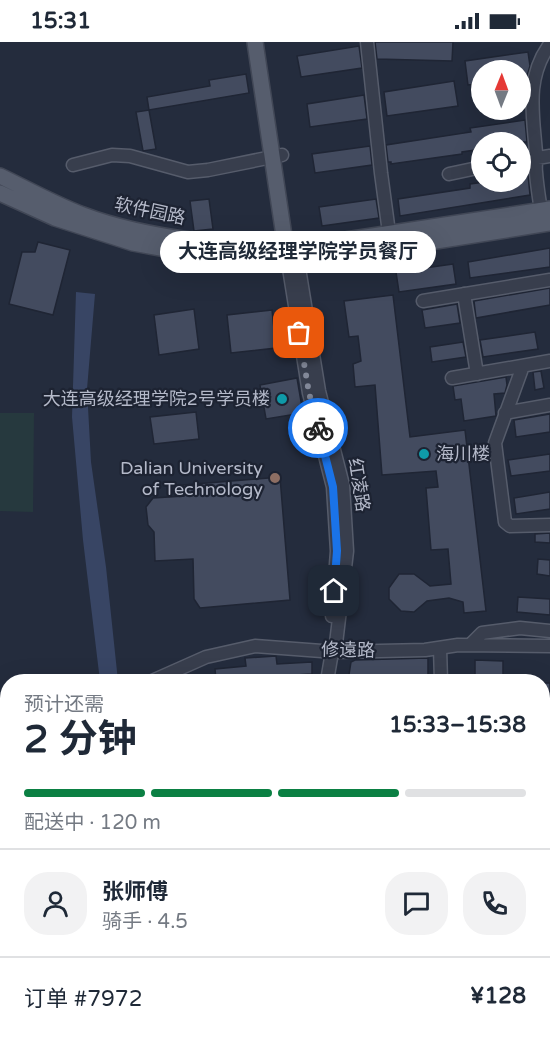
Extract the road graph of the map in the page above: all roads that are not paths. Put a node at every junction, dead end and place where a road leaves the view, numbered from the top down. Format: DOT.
graph roads {
  1 [pos="255,42"];
  2 [pos="265,42"];
  3 [pos="367,42"];
  4 [pos="549,44"];
  5 [pos="277,156"];
  6 [pos="550,156"];
  7 [pos="536,158"];
  8 [pos="531,159"];
  9 [pos="73,165"];
  10 [pos="471,170"];
  11 [pos="449,174"];
  12 [pos="0,176"];
  13 [pos="0,193"];
  14 [pos="546,217"];
  15 [pos="391,241"];
  16 [pos="292,255"];
  17 [pos="550,280"];
  18 [pos="464,294"];
  19 [pos="423,301"];
  20 [pos="550,361"];
  21 [pos="523,366"];
  22 [pos="477,374"];
  23 [pos="452,378"];
  24 [pos="550,405"];
  25 [pos="505,413"];
  26 [pos="550,525"];
  27 [pos="550,631"];
  28 [pos="471,645"];
  29 [pos="550,646"];
  30 [pos="440,648"];
  31 [pos="332,651"];
  32 [pos="168,674"];
  33 [pos="328,674"];
  34 [pos="441,674"];
  1 -- 5 [label="main road, 红凌路"];
  2 -- 5 [label="main road, 红凌路"];
  3 -- 15 [label="street"];
  4 -- 7 [label="street"];
  5 -- 9 [label="street"];
  5 -- 16 [label="main road, 红凌路"];
  6 -- 7 [label="street"];
  7 -- 8 [label="street"];
  7 -- 14 [label="street"];
  10 -- 11 [label="street"];
  12 -- 16 [label="main road, 软件园路"];
  13 -- 16 [label="main road, 软件园路"];
  14 -- 15 [label="main road, 软件园路"];
  15 -- 16 [label="main road, 软件园路"];
  16 -- 31 [label="street, 红凌路"];
  17 -- 18 [label="street"];
  18 -- 19 [label="street"];
  18 -- 22 [label="street"];
  20 -- 21 [label="street"];
  21 -- 22 [label="street"];
  21 -- 25 [label="street"];
  22 -- 23 [label="street"];
  24 -- 25 [label="street"];
  25 -- 26 [label="street"];
  27 -- 28 [label="street"];
  28 -- 29 [label="street, 修遠路"];
  28 -- 30 [label="street, 修遠路"];
  30 -- 31 [label="street, 修遠路"];
  30 -- 34 [label="street"];
  31 -- 32 [label="street, 修遠路"];
  31 -- 33 [label="street, 红凌路"];
}
